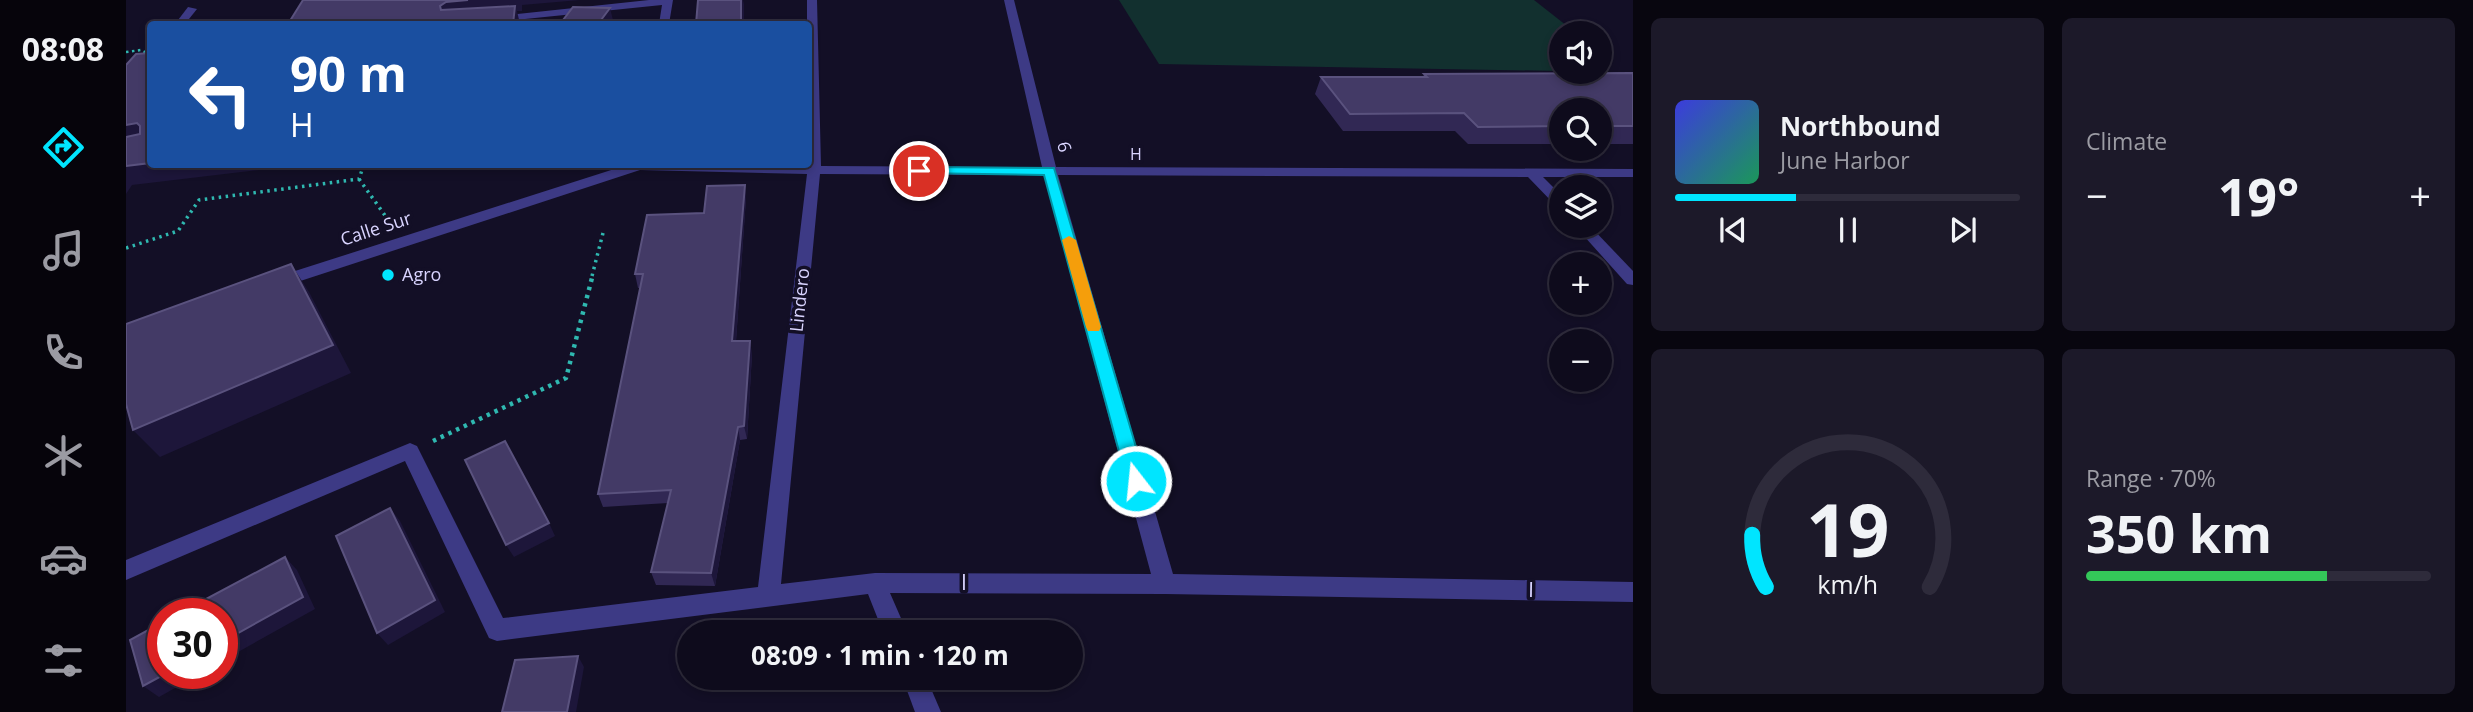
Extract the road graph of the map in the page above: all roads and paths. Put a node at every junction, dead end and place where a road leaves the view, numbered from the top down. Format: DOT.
graph roads {
  1 [pos="812,0"];
  2 [pos="1009,0"];
  3 [pos="668,1"];
  4 [pos="192,9"];
  5 [pos="182,21"];
  6 [pos="480,21"];
  7 [pos="665,21"];
  8 [pos="126,51"];
  9 [pos="147,53"];
  10 [pos="363,168"];
  11 [pos="630,168"];
  12 [pos="744,168"];
  13 [pos="814,170"];
  14 [pos="1050,171"];
  15 [pos="1633,173"];
  16 [pos="1534,174"];
  17 [pos="359,180"];
  18 [pos="1549,190"];
  19 [pos="603,233"];
  20 [pos="1593,238"];
  21 [pos="403,240"];
  22 [pos="126,248"];
  23 [pos="1633,280"];
  24 [pos="258,289"];
  25 [pos="410,452"];
  26 [pos="126,570"];
  27 [pos="875,583"];
  28 [pos="1165,584"];
  29 [pos="1633,592"];
  30 [pos="768,598"];
  31 [pos="890,620"];
  32 [pos="919,690"];
  33 [pos="928,712"];
  1 -- 13 [label="street, Lindero"];
  2 -- 14 [label="street, 6"];
  3 -- 6 [label="street"];
  3 -- 7 [label="street"];
  4 -- 5 [label="street"];
  8 -- 9 [label="path"];
  10 -- 17 [label="path"];
  11 -- 21 [label="street, Calle Sur"];
  12 -- 13 [label="street, H"];
  13 -- 14 [label="street, H"];
  13 -- 30 [label="street, Lindero"];
  14 -- 16 [label="street, H"];
  14 -- 28 [label="street, 6"];
  15 -- 16 [label="street, H"];
  16 -- 18 [label="street"];
  17 -- 21 [label="path"];
  17 -- 22 [label="path"];
  19 -- 25 [label="path"];
  20 -- 23 [label="street"];
  21 -- 24 [label="street, Calle Sur"];
  25 -- 26 [label="street"];
  25 -- 30 [label="street, I"];
  27 -- 28 [label="street, I"];
  27 -- 30 [label="street, I"];
  27 -- 31 [label="street"];
  28 -- 29 [label="street, I"];
  32 -- 33 [label="street"];
}
